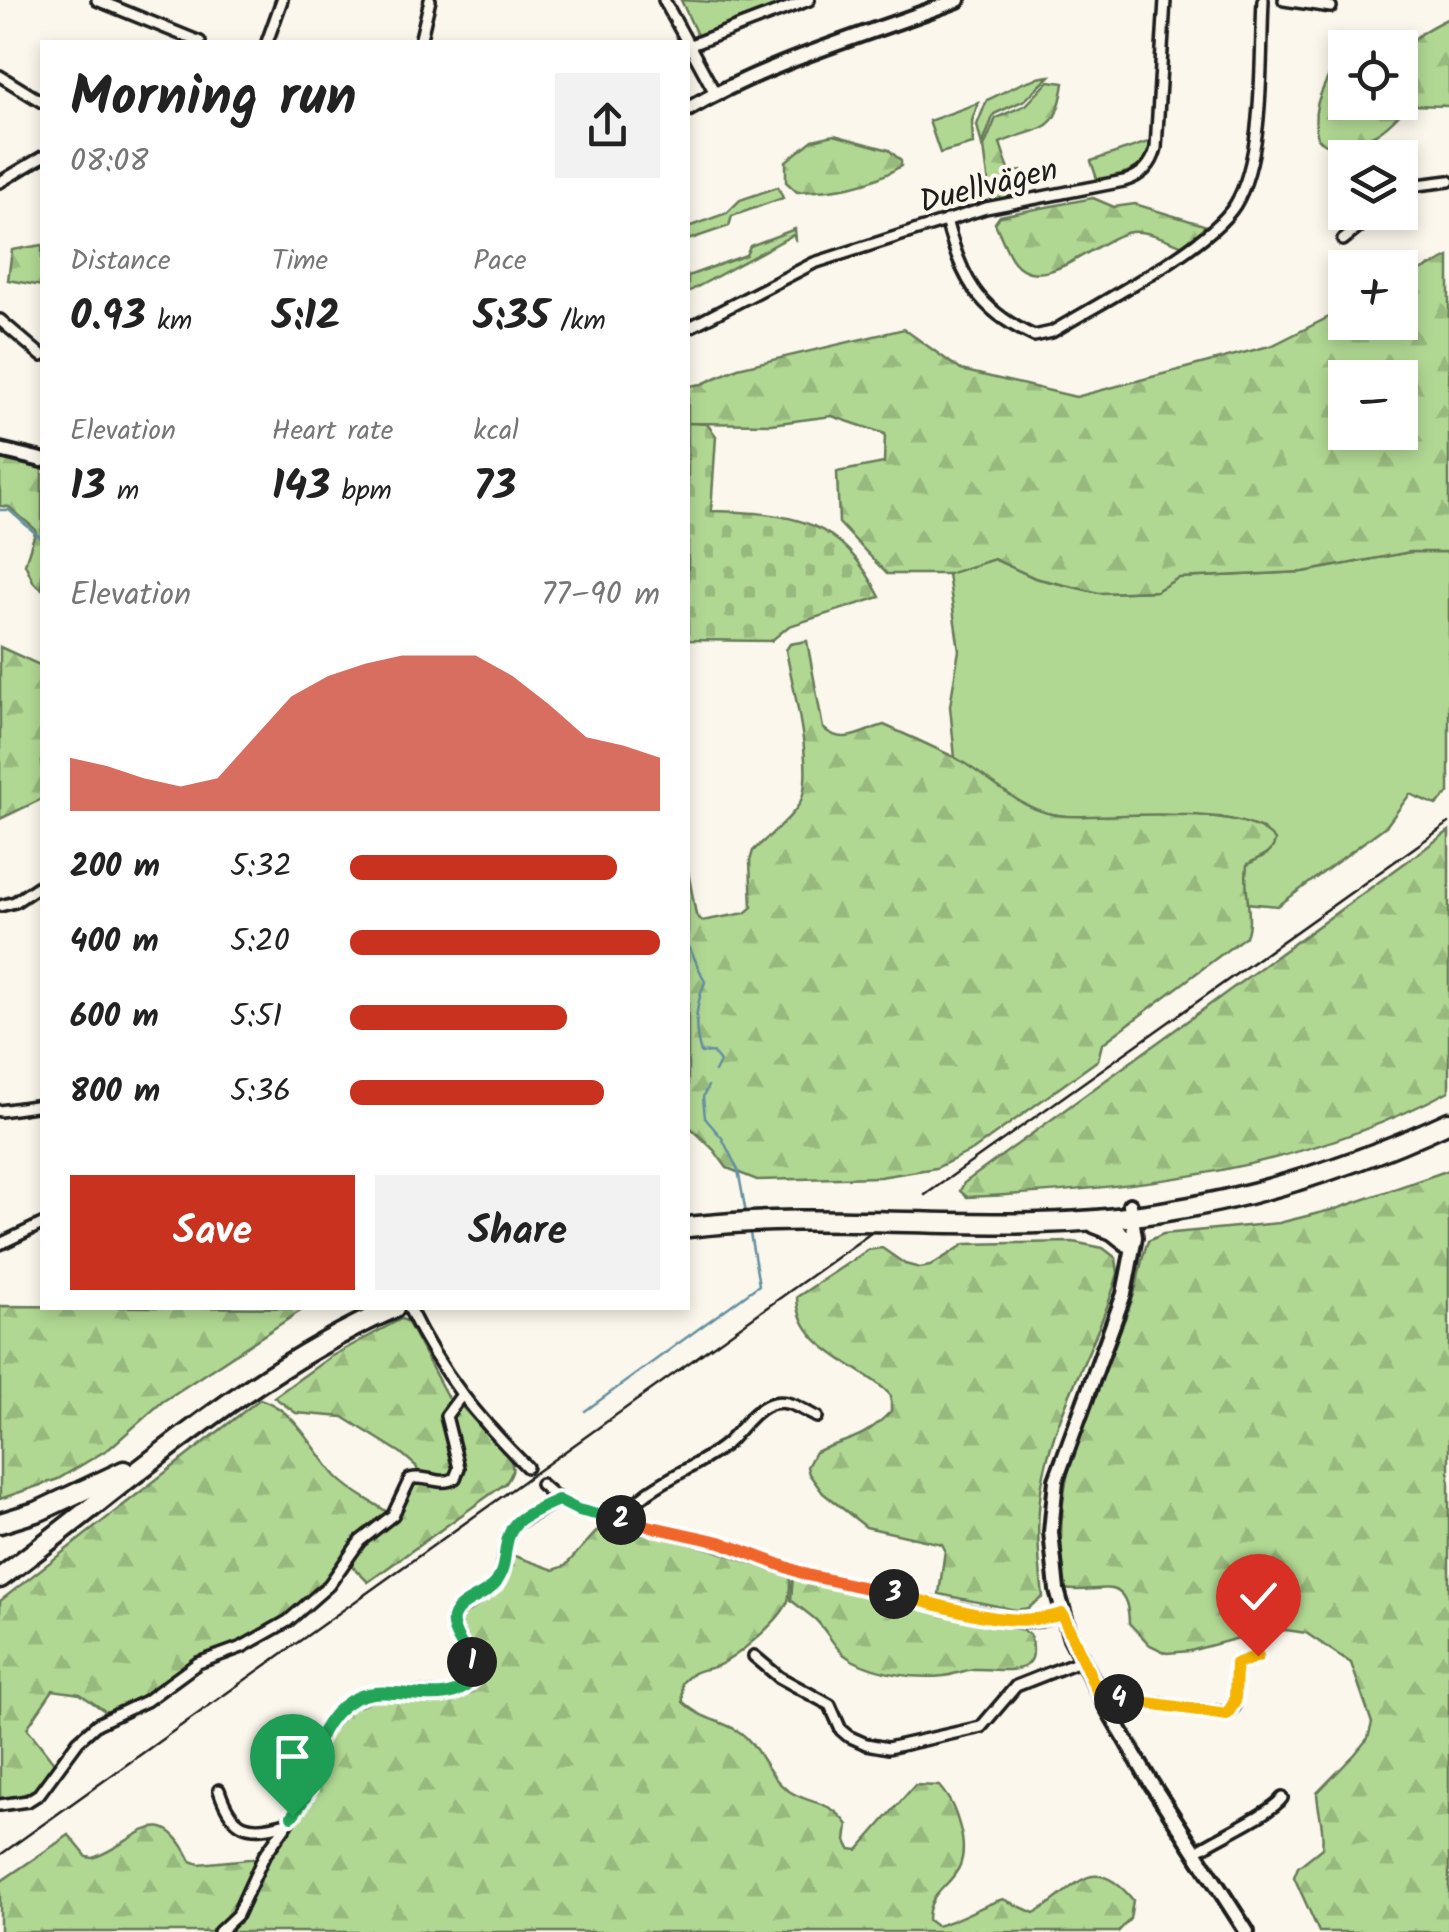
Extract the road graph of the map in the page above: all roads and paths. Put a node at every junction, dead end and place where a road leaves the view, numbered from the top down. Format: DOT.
graph roads {
  1 [pos="97,0"];
  2 [pos="282,0"];
  3 [pos="430,0"];
  4 [pos="664,0"];
  5 [pos="810,0"];
  6 [pos="958,0"];
  7 [pos="1166,0"];
  8 [pos="1264,0"];
  9 [pos="1284,0"];
  10 [pos="1330,6"];
  11 [pos="195,40"];
  12 [pos="268,40"];
  13 [pos="420,40"];
  14 [pos="686,40"];
  15 [pos="690,43"];
  16 [pos="690,48"];
  17 [pos="0,76"];
  18 [pos="715,94"];
  19 [pos="40,101"];
  20 [pos="690,108"];
  21 [pos="40,158"];
  22 [pos="1449,180"];
  23 [pos="0,182"];
  24 [pos="1418,185"];
  25 [pos="946,220"];
  26 [pos="1356,230"];
  27 [pos="1343,240"];
  28 [pos="0,320"];
  29 [pos="690,327"];
  30 [pos="40,354"];
  31 [pos="0,450"];
  32 [pos="40,460"];
  33 [pos="40,885"];
  34 [pos="0,906"];
  35 [pos="40,1105"];
  36 [pos="0,1111"];
  37 [pos="1449,1112"];
  38 [pos="1449,1122"];
  39 [pos="1130,1211"];
  40 [pos="690,1218"];
  41 [pos="1084,1220"];
  42 [pos="40,1225"];
  43 [pos="690,1227"];
  44 [pos="0,1244"];
  45 [pos="1130,1245"];
  46 [pos="368,1310"];
  47 [pos="400,1310"];
  48 [pos="403,1310"];
  49 [pos="461,1396"];
  50 [pos="817,1418"];
  51 [pos="527,1467"];
  52 [pos="124,1471"];
  53 [pos="541,1484"];
  54 [pos="558,1500"];
  55 [pos="624,1520"];
  56 [pos="0,1523"];
  57 [pos="0,1566"];
  58 [pos="0,1578"];
  59 [pos="1062,1614"];
  60 [pos="754,1656"];
  61 [pos="1258,1656"];
  62 [pos="1082,1660"];
  63 [pos="1100,1697"];
  64 [pos="218,1790"];
  65 [pos="1282,1798"];
  66 [pos="0,1805"];
  67 [pos="286,1823"];
  68 [pos="1195,1852"];
  69 [pos="219,1932"];
  70 [pos="1247,1932"];
  1 -- 11 [label="street"];
  2 -- 12 [label="street"];
  3 -- 13 [label="street"];
  4 -- 14 [label="street"];
  5 -- 15 [label="street"];
  6 -- 18 [label="street"];
  7 -- 25 [label="street, Duellvägen"];
  8 -- 25 [label="street"];
  9 -- 10 [label="street"];
  16 -- 18 [label="street"];
  17 -- 19 [label="street"];
  18 -- 20 [label="street"];
  21 -- 23 [label="street"];
  22 -- 24 [label="street"];
  25 -- 29 [label="street, Duellvägen"];
  26 -- 27 [label="street"];
  28 -- 30 [label="street"];
  31 -- 32 [label="street"];
  33 -- 34 [label="street"];
  35 -- 36 [label="street"];
  37 -- 39 [label="highway"];
  38 -- 39 [label="highway"];
  39 -- 40 [label="highway"];
  39 -- 41 [label="highway"];
  39 -- 45 [label="street"];
  41 -- 43 [label="highway"];
  41 -- 45 [label="highway"];
  42 -- 44 [label="street"];
  45 -- 59 [label="street"];
  46 -- 52 [label="highway"];
  47 -- 58 [label="highway"];
  48 -- 49 [label="street"];
  49 -- 51 [label="street"];
  49 -- 66 [label="street"];
  50 -- 55 [label="street"];
  52 -- 56 [label="highway"];
  52 -- 57 [label="highway"];
  53 -- 54 [label="street"];
  54 -- 55 [label="street"];
  54 -- 67 [label="street"];
  55 -- 59 [label="street"];
  59 -- 62 [label="street"];
  60 -- 62 [label="street"];
  61 -- 63 [label="street"];
  62 -- 63 [label="street"];
  63 -- 68 [label="street"];
  64 -- 67 [label="street"];
  65 -- 68 [label="street"];
  67 -- 69 [label="street"];
  68 -- 70 [label="street"];
}
